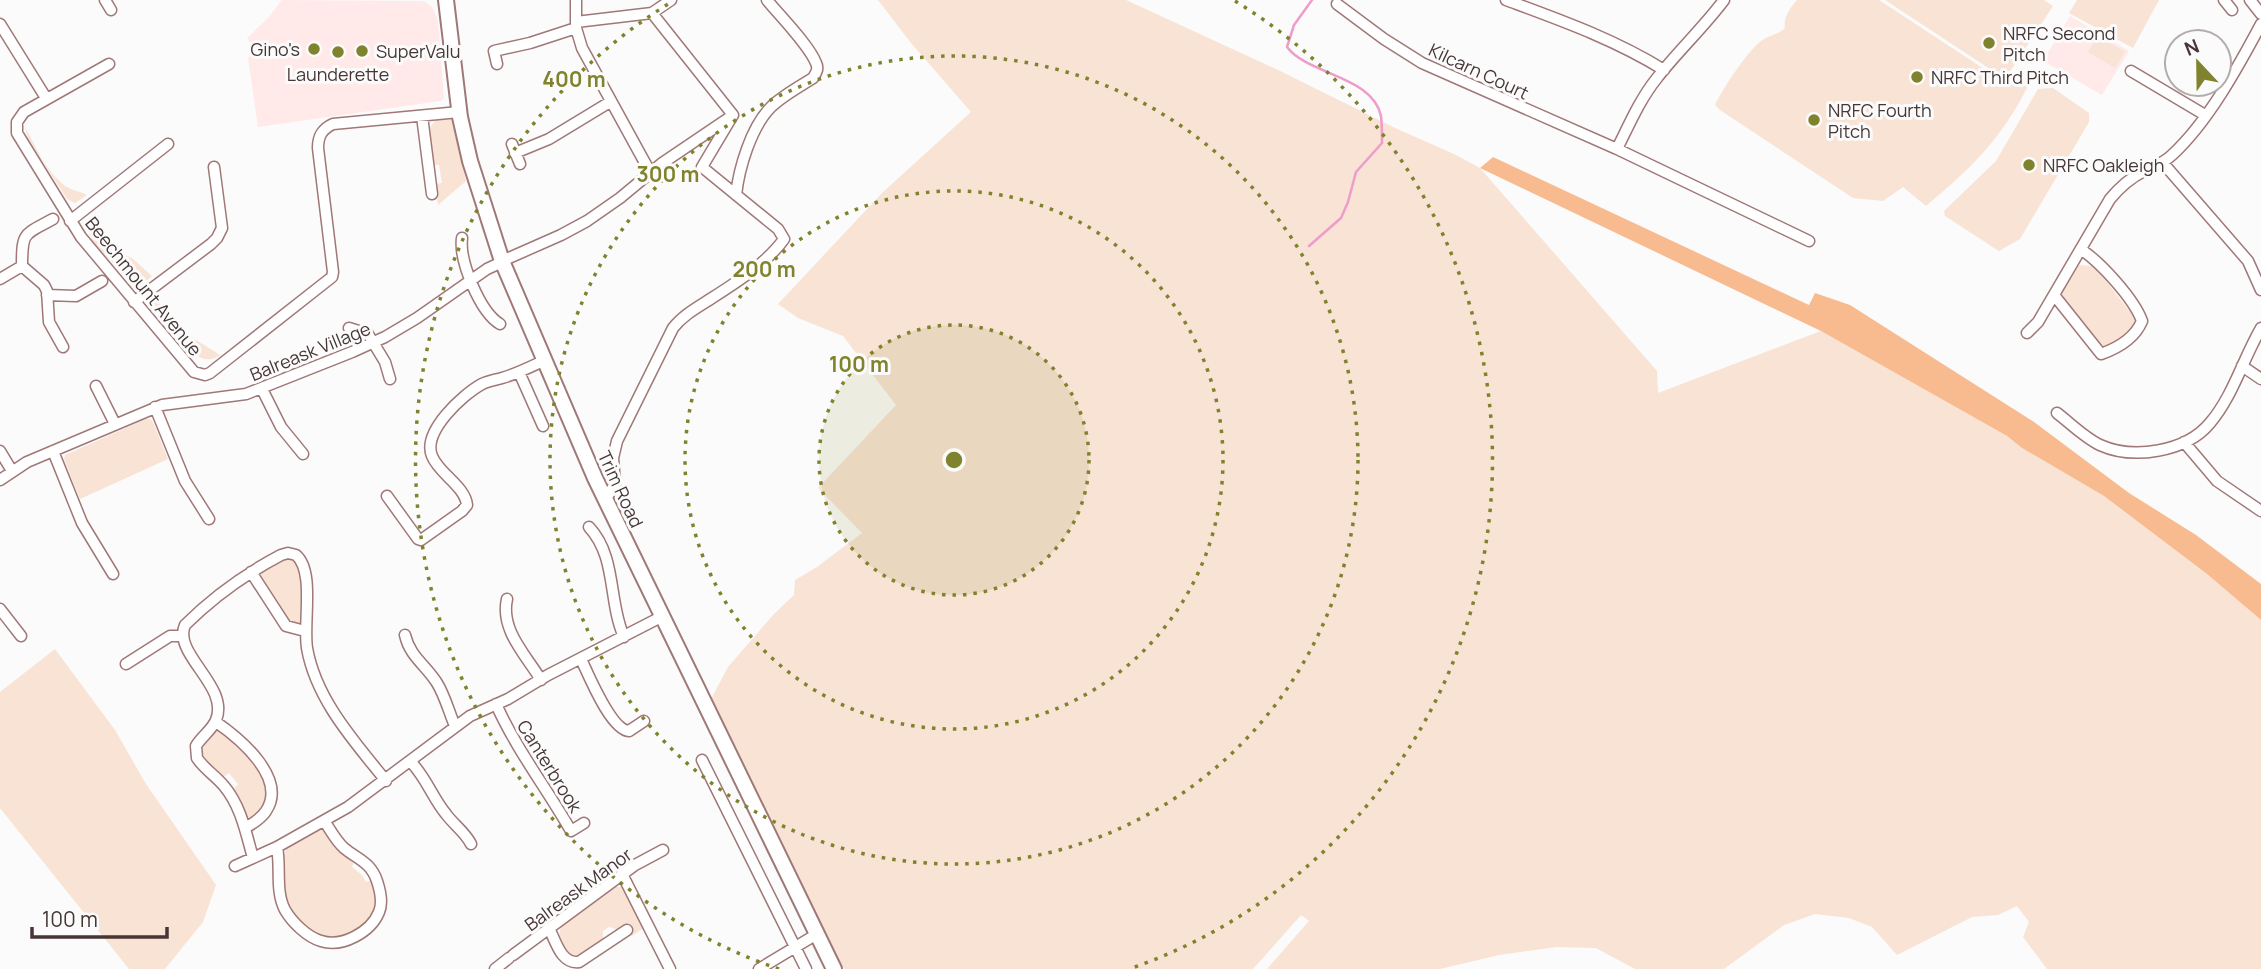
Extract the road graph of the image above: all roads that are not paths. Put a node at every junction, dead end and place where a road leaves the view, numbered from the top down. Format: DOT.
graph roads {
  1 [pos="105,0"];
  2 [pos="446,0"];
  3 [pos="576,0"];
  4 [pos="671,0"];
  5 [pos="767,0"];
  6 [pos="1506,0"];
  7 [pos="1724,0"];
  8 [pos="2224,0"];
  9 [pos="2250,0"];
  10 [pos="1338,4"];
  11 [pos="111,10"];
  12 [pos="2232,10"];
  13 [pos="652,13"];
  14 [pos="2261,14"];
  15 [pos="0,24"];
  16 [pos="2261,24"];
  17 [pos="576,25"];
  18 [pos="109,64"];
  19 [pos="497,64"];
  20 [pos="1664,70"];
  21 [pos="2131,71"];
  22 [pos="46,98"];
  23 [pos="610,102"];
  24 [pos="459,112"];
  25 [pos="2205,115"];
  26 [pos="422,116"];
  27 [pos="733,116"];
  28 [pos="168,144"];
  29 [pos="1617,149"];
  30 [pos="2163,163"];
  31 [pos="520,164"];
  32 [pos="214,167"];
  33 [pos="650,172"];
  34 [pos="432,194"];
  35 [pos="736,195"];
  36 [pos="53,219"];
  37 [pos="71,221"];
  38 [pos="462,238"];
  39 [pos="1809,241"];
  40 [pos="2082,250"];
  41 [pos="502,262"];
  42 [pos="22,266"];
  43 [pos="0,279"];
  44 [pos="471,280"];
  45 [pos="102,281"];
  46 [pos="2261,290"];
  47 [pos="47,295"];
  48 [pos="2054,295"];
  49 [pos="134,302"];
  50 [pos="500,324"];
  51 [pos="349,328"];
  52 [pos="2261,328"];
  53 [pos="2027,333"];
  54 [pos="375,342"];
  55 [pos="63,347"];
  56 [pos="543,361"];
  57 [pos="2242,366"];
  58 [pos="519,372"];
  59 [pos="390,379"];
  60 [pos="2261,379"];
  61 [pos="96,386"];
  62 [pos="262,389"];
  63 [pos="155,407"];
  64 [pos="2057,413"];
  65 [pos="116,424"];
  66 [pos="543,426"];
  67 [pos="2184,442"];
  68 [pos="0,451"];
  69 [pos="53,451"];
  70 [pos="303,454"];
  71 [pos="12,471"];
  72 [pos="0,480"];
  73 [pos="387,496"];
  74 [pos="605,500"];
  75 [pos="2261,512"];
  76 [pos="209,519"];
  77 [pos="589,527"];
  78 [pos="251,572"];
  79 [pos="113,574"];
  80 [pos="507,599"];
  81 [pos="0,609"];
  82 [pos="661,618"];
  83 [pos="305,631"];
  84 [pos="405,635"];
  85 [pos="21,636"];
  86 [pos="182,636"];
  87 [pos="624,637"];
  88 [pos="581,659"];
  89 [pos="126,664"];
  90 [pos="541,680"];
  91 [pos="496,704"];
  92 [pos="644,721"];
  93 [pos="216,722"];
  94 [pos="455,726"];
  95 [pos="702,760"];
  96 [pos="411,762"];
  97 [pos="386,781"];
  98 [pos="325,822"];
  99 [pos="584,823"];
  100 [pos="245,828"];
  101 [pos="471,844"];
  102 [pos="277,847"];
  103 [pos="663,850"];
  104 [pos="253,858"];
  105 [pos="235,866"];
  106 [pos="622,874"];
  107 [pos="549,928"];
  108 [pos="627,930"];
  109 [pos="817,934"];
  110 [pos="795,947"];
  111 [pos="495,969"];
  112 [pos="670,969"];
  113 [pos="760,969"];
  114 [pos="806,969"];
  115 [pos="834,969"];
  1 -- 11 [label="street"];
  2 -- 24 [label="main road, Trim Road"];
  3 -- 17 [label="street"];
  4 -- 13 [label="street"];
  5 -- 35 [label="street"];
  6 -- 20 [label="street"];
  7 -- 20 [label="street"];
  8 -- 12 [label="street"];
  9 -- 14 [label="street"];
  10 -- 29 [label="street, Kilcarn Court"];
  13 -- 17 [label="street"];
  13 -- 27 [label="street"];
  15 -- 22 [label="street"];
  16 -- 25 [label="street"];
  17 -- 19 [label="street"];
  17 -- 23 [label="street"];
  18 -- 22 [label="street, Beechmount Avenue"];
  20 -- 29 [label="street"];
  21 -- 25 [label="street"];
  22 -- 37 [label="street, Beechmount Avenue"];
  23 -- 31 [label="street"];
  23 -- 33 [label="street"];
  24 -- 26 [label="street, Beechmount Avenue"];
  24 -- 41 [label="main road, Trim Road"];
  25 -- 30 [label="street"];
  26 -- 34 [label="street"];
  26 -- 49 [label="street, Beechmount Avenue"];
  27 -- 33 [label="street, Balreask Village"];
  27 -- 35 [label="street"];
  28 -- 37 [label="street"];
  29 -- 39 [label="street, Kilcarn Court"];
  30 -- 40 [label="street"];
  30 -- 46 [label="street"];
  32 -- 49 [label="street"];
  33 -- 41 [label="street, Balreask Village"];
  35 -- 74 [label="street"];
  36 -- 42 [label="street"];
  37 -- 49 [label="street, Beechmount Avenue"];
  38 -- 44 [label="street"];
  40 -- 48 [label="street"];
  40 -- 48 [label="street"];
  41 -- 44 [label="street, Balreask Village"];
  41 -- 56 [label="main road, Trim Road"];
  42 -- 43 [label="street"];
  42 -- 47 [label="street"];
  44 -- 50 [label="street"];
  44 -- 54 [label="street, Balreask Village"];
  45 -- 47 [label="street"];
  47 -- 55 [label="street"];
  48 -- 53 [label="street"];
  51 -- 54 [label="street"];
  52 -- 57 [label="street"];
  54 -- 59 [label="street"];
  54 -- 62 [label="street, Balreask Village"];
  56 -- 58 [label="street"];
  56 -- 74 [label="main road, Trim Road"];
  57 -- 60 [label="street"];
  57 -- 67 [label="street"];
  58 -- 66 [label="street"];
  58 -- 73 [label="street"];
  61 -- 65 [label="street"];
  62 -- 63 [label="street, Balreask Village"];
  62 -- 70 [label="street"];
  63 -- 65 [label="street, Balreask Village"];
  63 -- 76 [label="street"];
  64 -- 67 [label="street"];
  65 -- 69 [label="street, Balreask Village"];
  67 -- 75 [label="street"];
  68 -- 71 [label="street"];
  69 -- 71 [label="street, Balreask Village"];
  69 -- 79 [label="street"];
  71 -- 72 [label="street, Balreask Village"];
  74 -- 82 [label="main road, Trim Road"];
  77 -- 87 [label="street"];
  78 -- 83 [label="street"];
  78 -- 83 [label="street"];
  78 -- 86 [label="street"];
  80 -- 90 [label="street"];
  81 -- 85 [label="street"];
  82 -- 87 [label="street, Canterbrook"];
  82 -- 109 [label="main road, Trim Road"];
  83 -- 97 [label="street"];
  84 -- 94 [label="street"];
  86 -- 89 [label="street"];
  86 -- 93 [label="street"];
  87 -- 88 [label="street, Canterbrook"];
  88 -- 90 [label="street, Canterbrook"];
  88 -- 92 [label="street"];
  90 -- 91 [label="street, Canterbrook"];
  91 -- 94 [label="street, Canterbrook"];
  91 -- 99 [label="street, Canterbrook"];
  93 -- 100 [label="street"];
  93 -- 100 [label="street"];
  94 -- 96 [label="street, Canterbrook"];
  95 -- 110 [label="street"];
  96 -- 97 [label="street, Canterbrook"];
  96 -- 101 [label="street"];
  97 -- 98 [label="street, Canterbrook"];
  98 -- 102 [label="street, Canterbrook"];
  98 -- 102 [label="street"];
  100 -- 104 [label="street"];
  102 -- 104 [label="street, Canterbrook"];
  103 -- 106 [label="street, Balreask Manor"];
  104 -- 105 [label="street, Canterbrook"];
  106 -- 107 [label="street, Balreask Manor"];
  106 -- 112 [label="street"];
  107 -- 108 [label="street"];
  107 -- 111 [label="street, Balreask Manor"];
  109 -- 110 [label="street"];
  109 -- 115 [label="main road, Trim Road"];
  110 -- 113 [label="street"];
  110 -- 114 [label="street"];
}
